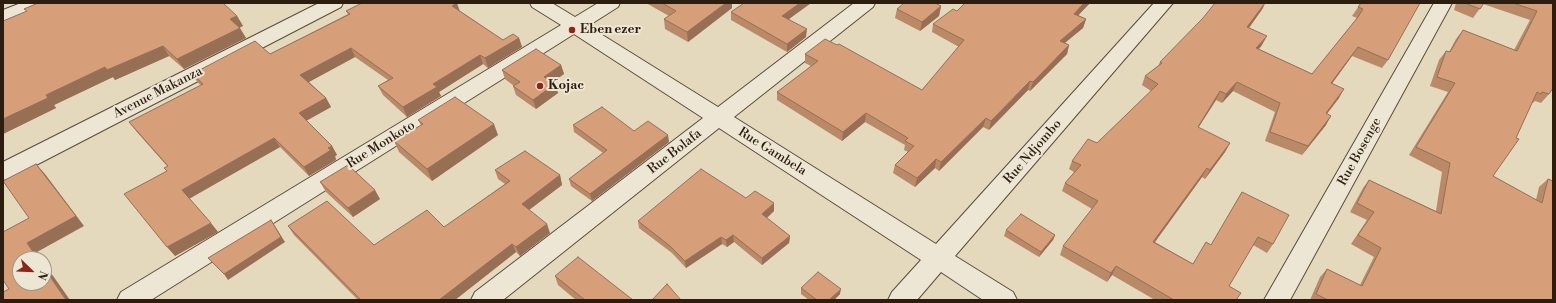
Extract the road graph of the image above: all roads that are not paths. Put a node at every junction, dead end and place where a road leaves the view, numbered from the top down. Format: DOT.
graph roads {
  1 [pos="37,3"];
  2 [pos="334,3"];
  3 [pos="540,3"];
  4 [pos="611,3"];
  5 [pos="866,3"];
  6 [pos="1164,3"];
  7 [pos="1443,3"];
  8 [pos="3,17"];
  9 [pos="574,25"];
  10 [pos="718,118"];
  11 [pos="3,172"];
  12 [pos="939,258"];
  13 [pos="130,300"];
  14 [pos="484,300"];
  15 [pos="901,300"];
  16 [pos="1004,300"];
  17 [pos="1277,300"];
  1 -- 8 [label="street"];
  2 -- 11 [label="street, Avenue Makanza"];
  3 -- 9 [label="street, Rue Gambela"];
  4 -- 9 [label="street, Rue Monkoto"];
  5 -- 10 [label="street, Rue Bolafa"];
  6 -- 12 [label="street, Rue Ndjombo"];
  7 -- 17 [label="street, Rue Bosenge"];
  9 -- 10 [label="street, Rue Gambela"];
  9 -- 13 [label="street, Rue Monkoto"];
  10 -- 12 [label="street, Rue Gambela"];
  10 -- 14 [label="street, Rue Bolafa"];
  12 -- 15 [label="street, Rue Ndjombo"];
  12 -- 16 [label="street, Rue Gambela"];
}
